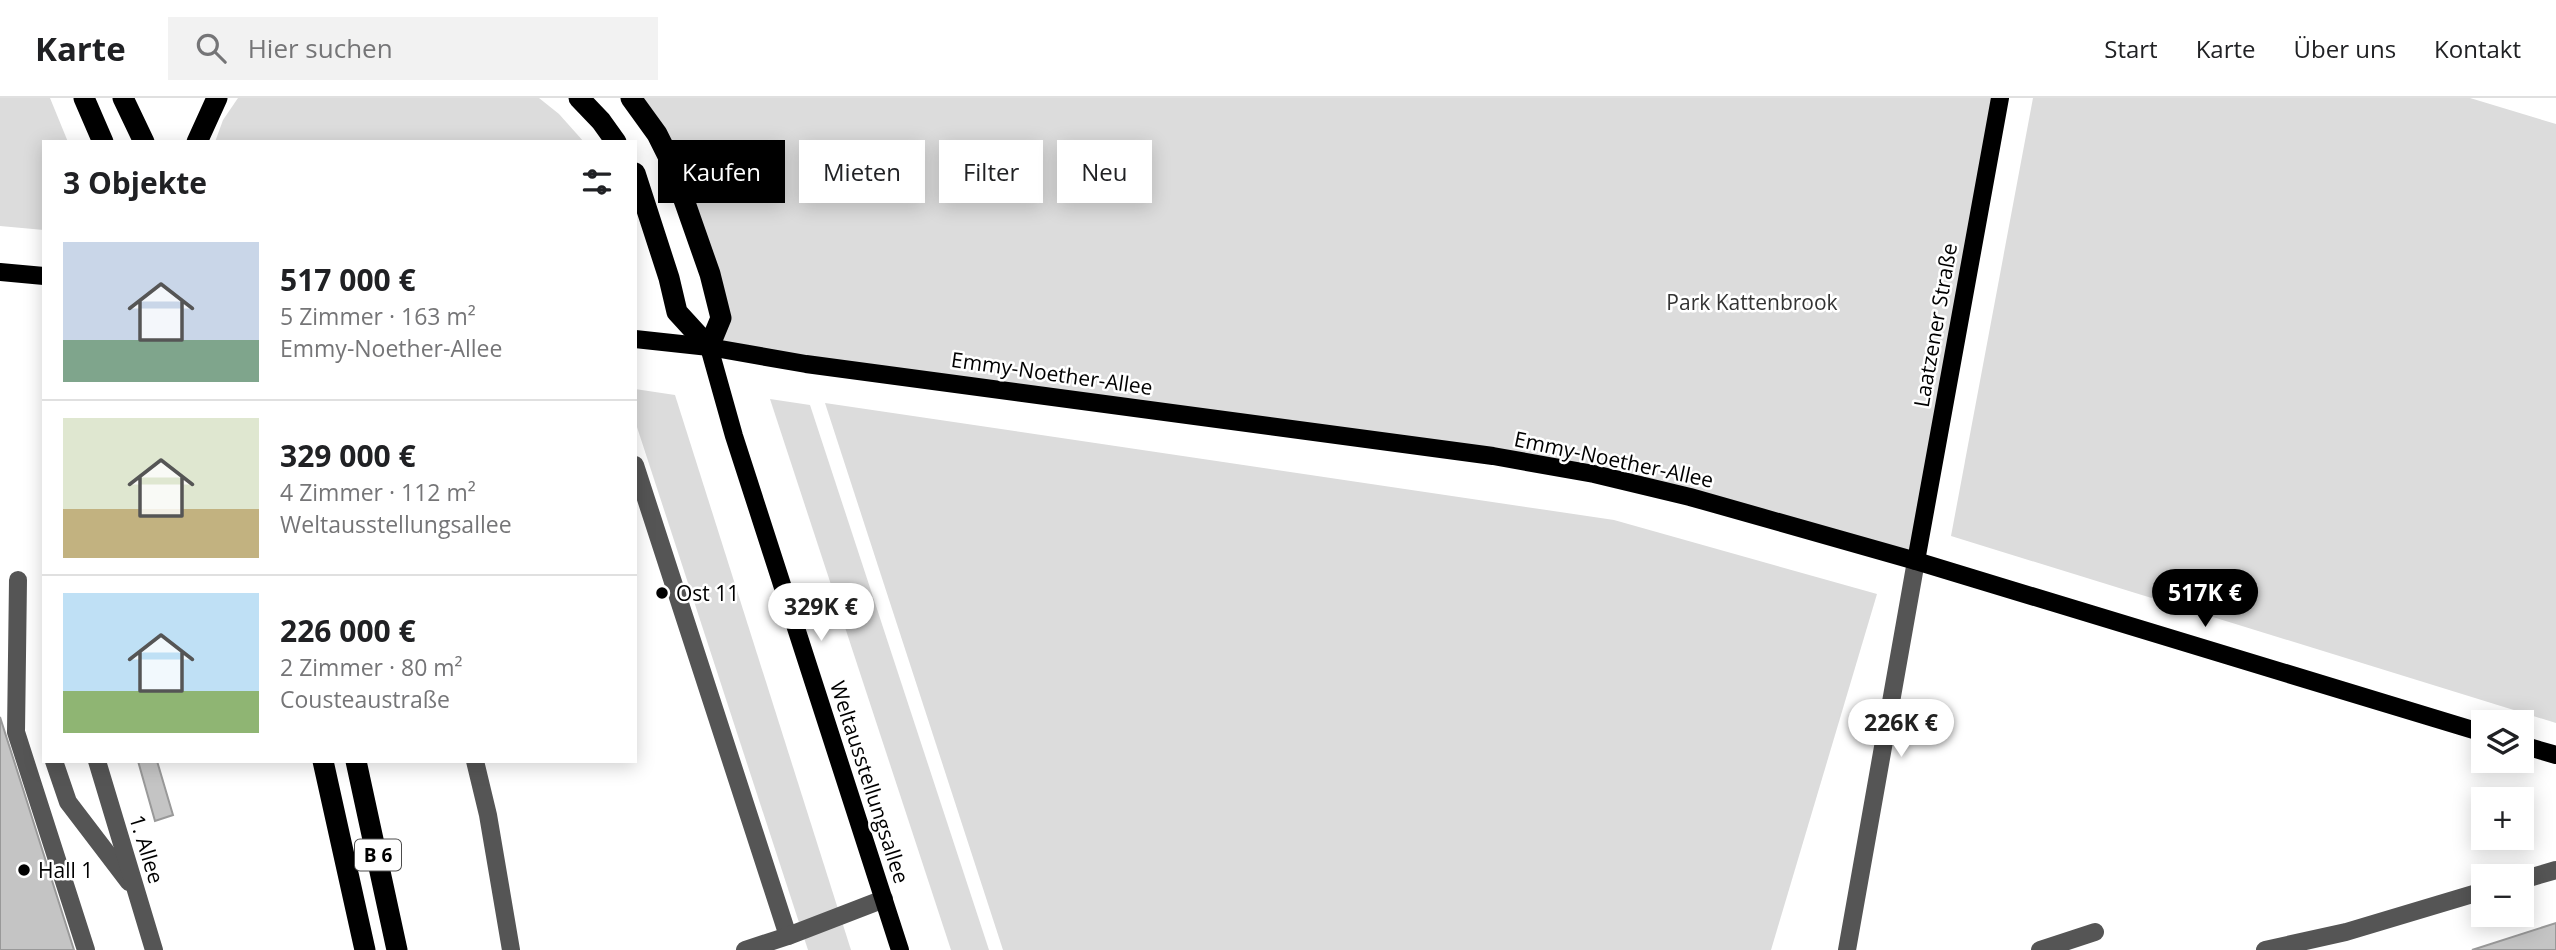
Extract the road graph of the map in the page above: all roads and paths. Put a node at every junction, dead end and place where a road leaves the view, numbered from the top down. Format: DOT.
graph roads {
  1 [pos="84,98"];
  2 [pos="123,98"];
  3 [pos="217,98"];
  4 [pos="579,98"];
  5 [pos="631,98"];
  6 [pos="2000,98"];
  7 [pos="102,140"];
  8 [pos="143,140"];
  9 [pos="198,140"];
  10 [pos="615,140"];
  11 [pos="637,179"];
  12 [pos="0,272"];
  13 [pos="42,276"];
  14 [pos="637,339"];
  15 [pos="709,346"];
  16 [pos="637,471"];
  17 [pos="1916,561"];
  18 [pos="18,579"];
  19 [pos="2471,729"];
  20 [pos="2534,749"];
  21 [pos="2556,755"];
  22 [pos="98,763"];
  23 [pos="323,763"];
  24 [pos="356,763"];
  25 [pos="475,763"];
  26 [pos="56,769"];
  27 [pos="23,789"];
  28 [pos="2556,870"];
  29 [pos="2534,876"];
  30 [pos="136,892"];
  31 [pos="2471,895"];
  32 [pos="884,899"];
  33 [pos="2095,932"];
  34 [pos="788,936"];
  35 [pos="86,950"];
  36 [pos="154,950"];
  37 [pos="365,950"];
  38 [pos="397,950"];
  39 [pos="510,950"];
  40 [pos="745,950"];
  41 [pos="900,950"];
  42 [pos="1847,950"];
  43 [pos="2040,950"];
  44 [pos="2265,950"];
  1 -- 7 [label="highway"];
  2 -- 8 [label="highway"];
  3 -- 9 [label="highway"];
  4 -- 10 [label="highway"];
  5 -- 15 [label="highway"];
  6 -- 17 [label="main road, Laatzener Straße"];
  11 -- 15 [label="highway"];
  12 -- 13 [label="main road"];
  14 -- 15 [label="main road, Emmy-Noether-Allee"];
  15 -- 17 [label="main road, Emmy-Noether-Allee"];
  15 -- 32 [label="main road, Weltausstellungsallee"];
  16 -- 34 [label="street"];
  17 -- 19 [label="main road, Emmy-Noether-Allee"];
  17 -- 42 [label="street"];
  18 -- 35 [label="street"];
  20 -- 21 [label="main road"];
  22 -- 30 [label="street, 1. Allee"];
  23 -- 37 [label="highway, B 6"];
  24 -- 38 [label="highway, B 6"];
  25 -- 39 [label="street"];
  26 -- 27 [label="street"];
  26 -- 30 [label="street"];
  28 -- 29 [label="street"];
  30 -- 36 [label="street, 1. Allee"];
  31 -- 44 [label="street"];
  32 -- 34 [label="street"];
  32 -- 41 [label="main road, Weltausstellungsallee"];
  33 -- 43 [label="street"];
  34 -- 40 [label="street"];
}
